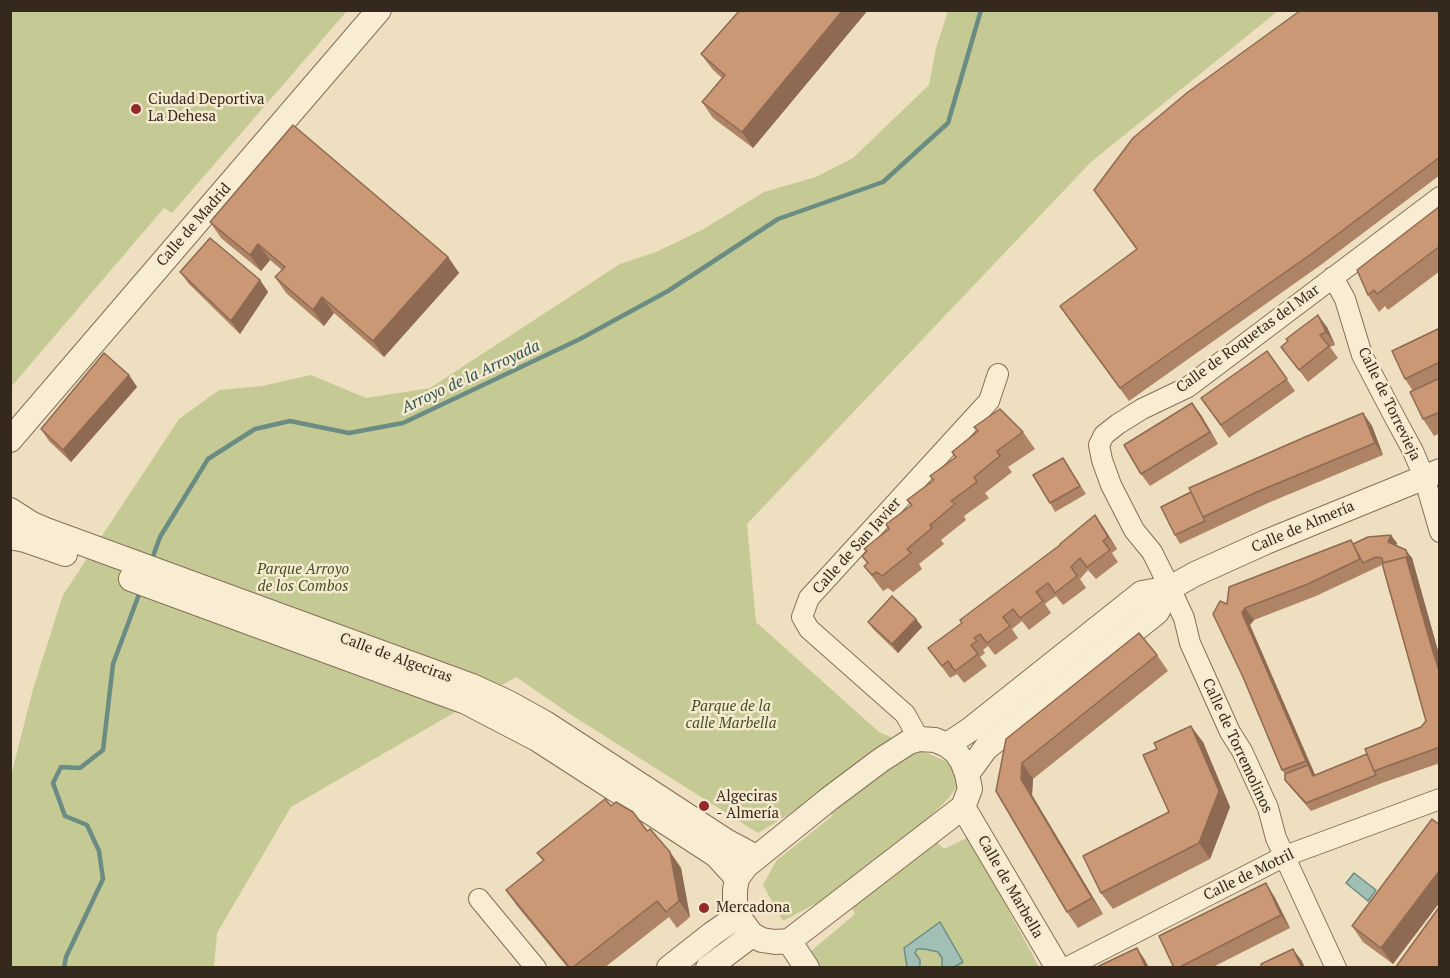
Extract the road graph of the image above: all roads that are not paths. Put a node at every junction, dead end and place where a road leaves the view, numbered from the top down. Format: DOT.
graph roads {
  1 [pos="378,10"];
  2 [pos="1440,198"];
  3 [pos="1333,278"];
  4 [pos="998,374"];
  5 [pos="10,440"];
  6 [pos="1432,474"];
  7 [pos="10,510"];
  8 [pos="1440,532"];
  9 [pos="10,537"];
  10 [pos="43,537"];
  11 [pos="1170,588"];
  12 [pos="507,712"];
  13 [pos="919,739"];
  14 [pos="947,745"];
  15 [pos="967,774"];
  16 [pos="1440,799"];
  17 [pos="963,807"];
  18 [pos="1285,856"];
  19 [pos="756,858"];
  20 [pos="737,878"];
  21 [pos="479,899"];
  22 [pos="738,916"];
  23 [pos="752,935"];
  24 [pos="789,941"];
  25 [pos="536,968"];
  26 [pos="669,968"];
  27 [pos="708,968"];
  28 [pos="807,968"];
  29 [pos="1058,968"];
  30 [pos="1066,968"];
  31 [pos="1336,968"];
  1 -- 5 [label="street, Calle de Madrid"];
  2 -- 3 [label="street, Calle de Roquetas del Mar"];
  3 -- 6 [label="street, Calle de Torrevieja"];
  3 -- 11 [label="street, Calle de Roquetas del Mar"];
  4 -- 13 [label="street, Calle de San Javier"];
  6 -- 8 [label="street, Calle de Torrevieja"];
  6 -- 11 [label="street, Calle de Almería"];
  7 -- 10 [label="street, Calle de Algeciras"];
  9 -- 10 [label="street, Calle de Algeciras"];
  10 -- 12 [label="street, Calle de Algeciras"];
  11 -- 14 [label="street, Calle de Almería"];
  11 -- 15 [label="street"];
  11 -- 18 [label="street, Calle de Torremolinos"];
  12 -- 19 [label="street, Calle de Algeciras"];
  12 -- 20 [label="street, Calle de Algeciras"];
  13 -- 14 [label="street"];
  13 -- 19 [label="street"];
  14 -- 15 [label="street"];
  15 -- 17 [label="street"];
  16 -- 18 [label="street, Calle de Motril"];
  17 -- 24 [label="street"];
  17 -- 29 [label="street, Calle de Marbella"];
  18 -- 30 [label="street, Calle de Motril"];
  18 -- 31 [label="street, Calle de Torremolinos"];
  19 -- 20 [label="street"];
  20 -- 22 [label="street"];
  21 -- 25 [label="street"];
  22 -- 23 [label="street"];
  22 -- 26 [label="street"];
  23 -- 24 [label="street"];
  23 -- 27 [label="street"];
  24 -- 28 [label="street"];
}
